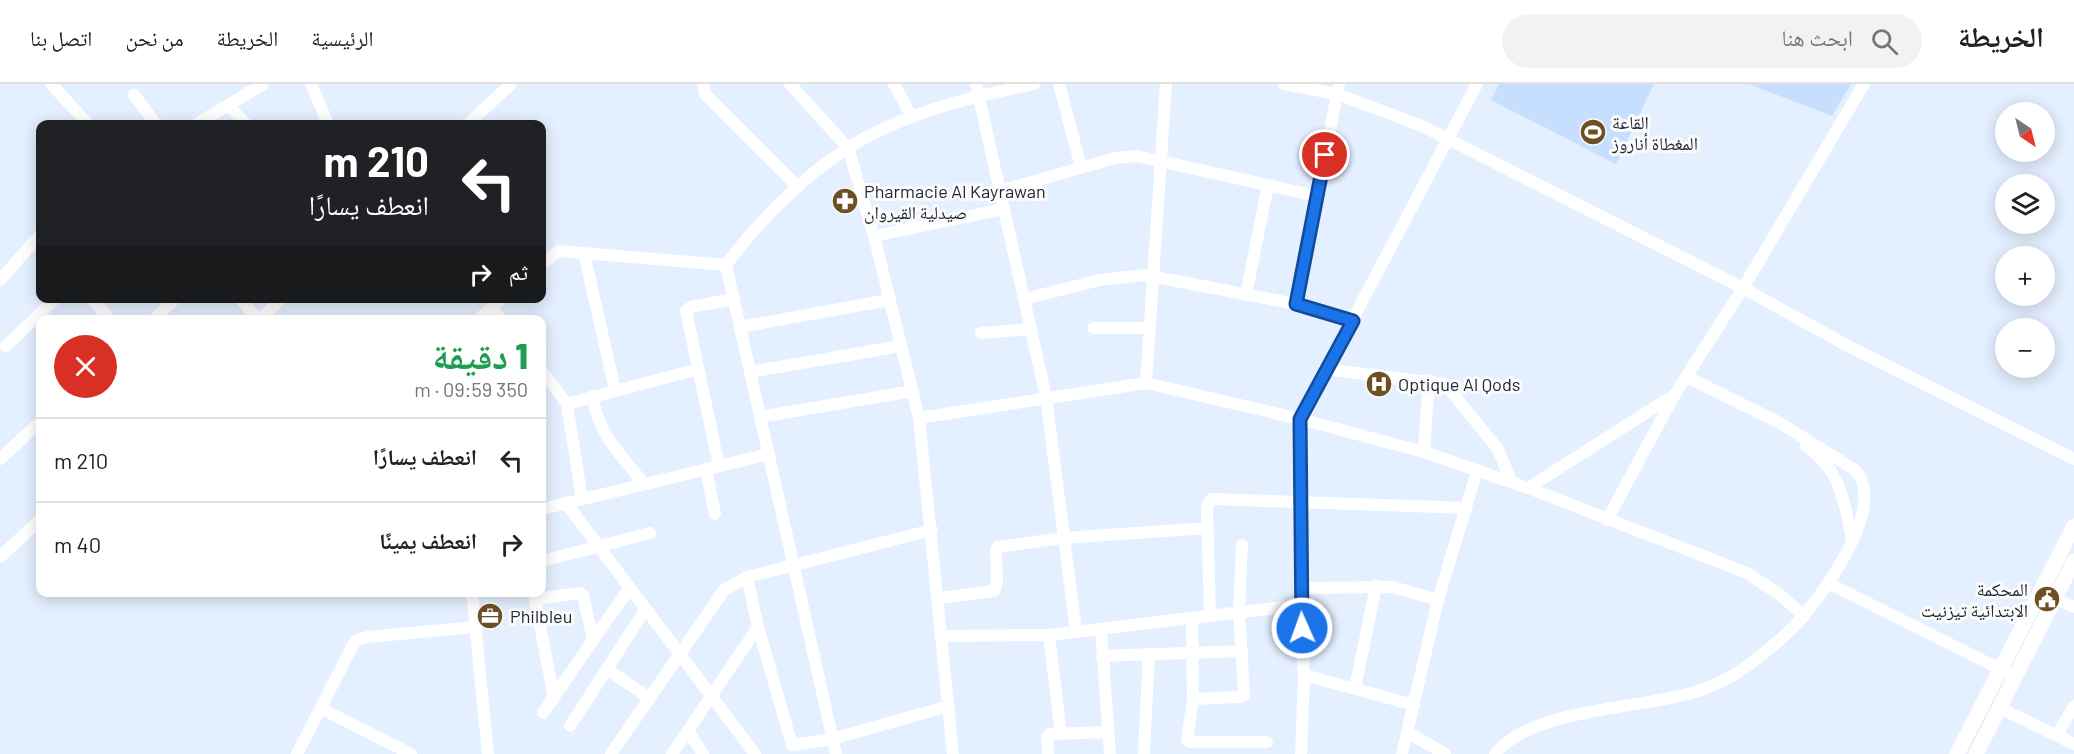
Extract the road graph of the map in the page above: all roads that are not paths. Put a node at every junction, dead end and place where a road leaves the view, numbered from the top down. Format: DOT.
graph roads {
  1 [pos="51,84"];
  2 [pos="263,84"];
  3 [pos="311,84"];
  4 [pos="511,84"];
  5 [pos="703,84"];
  6 [pos="790,84"];
  7 [pos="894,84"];
  8 [pos="1034,84"];
  9 [pos="1059,84"];
  10 [pos="1166,84"];
  11 [pos="1284,84"];
  12 [pos="1477,84"];
  13 [pos="1864,84"];
  14 [pos="1338,89"];
  15 [pos="977,90"];
  16 [pos="134,94"];
  17 [pos="229,106"];
  18 [pos="912,117"];
  19 [pos="84,120"];
  20 [pos="153,120"];
  21 [pos="204,120"];
  22 [pos="242,120"];
  23 [pos="326,120"];
  24 [pos="472,120"];
  25 [pos="1448,140"];
  26 [pos="848,148"];
  27 [pos="1161,160"];
  28 [pos="1081,167"];
  29 [pos="1268,185"];
  30 [pos="798,187"];
  31 [pos="1000,191"];
  32 [pos="1317,196"];
  33 [pos="1004,209"];
  34 [pos="874,236"];
  35 [pos="36,240"];
  36 [pos="584,253"];
  37 [pos="546,261"];
  38 [pos="726,265"];
  39 [pos="1153,276"];
  40 [pos="0,280"];
  41 [pos="1743,288"];
  42 [pos="1246,295"];
  43 [pos="734,299"];
  44 [pos="1024,299"];
  45 [pos="889,300"];
  46 [pos="95,303"];
  47 [pos="170,303"];
  48 [pos="244,303"];
  49 [pos="277,303"];
  50 [pos="496,303"];
  51 [pos="1296,304"];
  52 [pos="492,307"];
  53 [pos="106,315"];
  54 [pos="158,315"];
  55 [pos="255,315"];
  56 [pos="264,315"];
  57 [pos="483,315"];
  58 [pos="498,315"];
  59 [pos="1353,321"];
  60 [pos="36,325"];
  61 [pos="740,327"];
  62 [pos="1093,328"];
  63 [pos="1150,328"];
  64 [pos="1031,329"];
  65 [pos="981,333"];
  66 [pos="6,346"];
  67 [pos="901,346"];
  68 [pos="698,369"];
  69 [pos="1325,369"];
  70 [pos="750,372"];
  71 [pos="546,376"];
  72 [pos="1687,377"];
  73 [pos="1429,380"];
  74 [pos="1146,383"];
  75 [pos="615,390"];
  76 [pos="913,391"];
  77 [pos="1675,394"];
  78 [pos="592,396"];
  79 [pos="1046,397"];
  80 [pos="567,404"];
  81 [pos="760,417"];
  82 [pos="919,418"];
  83 [pos="1300,419"];
  84 [pos="36,426"];
  85 [pos="1424,452"];
  86 [pos="769,454"];
  87 [pos="0,459"];
  88 [pos="2074,459"];
  89 [pos="1831,460"];
  90 [pos="719,466"];
  91 [pos="706,469"];
  92 [pos="1477,471"];
  93 [pos="1511,481"];
  94 [pos="645,484"];
  95 [pos="1528,488"];
  96 [pos="582,499"];
  97 [pos="1300,500"];
  98 [pos="566,503"];
  99 [pos="546,508"];
  100 [pos="1466,508"];
  101 [pos="715,514"];
  102 [pos="1607,520"];
  103 [pos="36,524"];
  104 [pos="2074,526"];
  105 [pos="1208,528"];
  106 [pos="932,530"];
  107 [pos="650,533"];
  108 [pos="1063,538"];
  109 [pos="1852,538"];
  110 [pos="1242,545"];
  111 [pos="597,546"];
  112 [pos="0,557"];
  113 [pos="546,560"];
  114 [pos="2074,561"];
  115 [pos="793,564"];
  116 [pos="747,577"];
  117 [pos="1828,583"];
  118 [pos="1376,586"];
  119 [pos="1302,588"];
  120 [pos="629,589"];
  121 [pos="546,595"];
  122 [pos="472,597"];
  123 [pos="534,597"];
  124 [pos="939,598"];
  125 [pos="2055,599"];
  126 [pos="1438,600"];
  127 [pos="1300,605"];
  128 [pos="2074,607"];
  129 [pos="645,610"];
  130 [pos="1239,611"];
  131 [pos="1210,615"];
  132 [pos="1804,616"];
  133 [pos="1192,618"];
  134 [pos="475,627"];
  135 [pos="758,627"];
  136 [pos="1101,630"];
  137 [pos="1076,631"];
  138 [pos="1049,635"];
  139 [pos="941,636"];
  140 [pos="593,640"];
  141 [pos="1242,651"];
  142 [pos="1194,653"];
  143 [pos="679,654"];
  144 [pos="1149,654"];
  145 [pos="1102,656"];
  146 [pos="607,669"];
  147 [pos="2000,670"];
  148 [pos="1304,675"];
  149 [pos="2014,676"];
  150 [pos="1355,688"];
  151 [pos="712,696"];
  152 [pos="554,698"];
  153 [pos="649,698"];
  154 [pos="1193,699"];
  155 [pos="1414,705"];
  156 [pos="949,706"];
  157 [pos="2074,706"];
  158 [pos="1998,707"];
  159 [pos="322,710"];
  160 [pos="543,713"];
  161 [pos="570,726"];
  162 [pos="688,730"];
  163 [pos="1108,732"];
  164 [pos="1407,732"];
  165 [pos="1061,734"];
  166 [pos="2057,735"];
  167 [pos="832,739"];
  168 [pos="1266,742"];
  169 [pos="2074,744"];
  170 [pos="806,749"];
  171 [pos="297,754"];
  172 [pos="411,754"];
  173 [pos="488,754"];
  174 [pos="611,754"];
  175 [pos="672,754"];
  176 [pos="703,754"];
  177 [pos="755,754"];
  178 [pos="836,754"];
  179 [pos="953,754"];
  180 [pos="1048,754"];
  181 [pos="1110,754"];
  182 [pos="1144,754"];
  183 [pos="1301,754"];
  184 [pos="1402,754"];
  185 [pos="1445,754"];
  186 [pos="1495,754"];
  187 [pos="1957,754"];
  188 [pos="1976,754"];
  1 -- 19 [label="street"];
  2 -- 17 [label="street"];
  3 -- 23 [label="street"];
  4 -- 24 [label="street"];
  5 -- 30 [label="street"];
  6 -- 26 [label="street"];
  7 -- 18 [label="street"];
  8 -- 15 [label="street"];
  9 -- 28 [label="street"];
  10 -- 27 [label="street"];
  11 -- 14 [label="street"];
  12 -- 25 [label="street"];
  13 -- 41 [label="street"];
  14 -- 25 [label="street"];
  14 -- 32 [label="street"];
  15 -- 18 [label="street"];
  15 -- 31 [label="street"];
  16 -- 20 [label="street"];
  17 -- 21 [label="street"];
  17 -- 22 [label="street"];
  18 -- 26 [label="street"];
  25 -- 41 [label="street"];
  25 -- 59 [label="street"];
  26 -- 30 [label="street"];
  26 -- 34 [label="street"];
  27 -- 28 [label="street"];
  27 -- 29 [label="street"];
  27 -- 39 [label="street"];
  28 -- 31 [label="street"];
  29 -- 32 [label="street"];
  29 -- 42 [label="street"];
  30 -- 38 [label="street"];
  31 -- 33 [label="street"];
  32 -- 51 [label="street"];
  33 -- 34 [label="street"];
  33 -- 44 [label="street"];
  34 -- 45 [label="street"];
  35 -- 40 [label="street"];
  36 -- 37 [label="street"];
  36 -- 38 [label="street"];
  36 -- 75 [label="street"];
  38 -- 43 [label="street"];
  39 -- 42 [label="street"];
  39 -- 44 [label="street"];
  39 -- 63 [label="street"];
  41 -- 72 [label="street"];
  41 -- 88 [label="street"];
  42 -- 51 [label="street"];
  43 -- 61 [label="street"];
  43 -- 68 [label="street"];
  44 -- 64 [label="street"];
  45 -- 61 [label="street"];
  45 -- 67 [label="street"];
  46 -- 53 [label="street"];
  47 -- 54 [label="street"];
  48 -- 55 [label="street"];
  49 -- 56 [label="street"];
  50 -- 52 [label="street"];
  51 -- 59 [label="street"];
  52 -- 57 [label="street"];
  52 -- 58 [label="street"];
  59 -- 69 [label="street"];
  60 -- 66 [label="street"];
  61 -- 70 [label="street"];
  62 -- 63 [label="street"];
  63 -- 74 [label="street"];
  64 -- 65 [label="street"];
  64 -- 79 [label="street"];
  67 -- 70 [label="street"];
  67 -- 76 [label="street"];
  68 -- 75 [label="street"];
  68 -- 90 [label="street"];
  69 -- 73 [label="street"];
  69 -- 83 [label="street"];
  70 -- 81 [label="street"];
  71 -- 80 [label="street"];
  72 -- 77 [label="street"];
  72 -- 89 [label="street"];
  73 -- 85 [label="street"];
  73 -- 93 [label="street"];
  74 -- 79 [label="street"];
  74 -- 83 [label="street"];
  75 -- 78 [label="street"];
  76 -- 81 [label="street"];
  76 -- 82 [label="street"];
  77 -- 95 [label="street"];
  77 -- 102 [label="street"];
  78 -- 80 [label="street"];
  78 -- 94 [label="street"];
  79 -- 82 [label="street"];
  79 -- 108 [label="street"];
  80 -- 96 [label="street"];
  81 -- 86 [label="street"];
  82 -- 106 [label="street"];
  83 -- 85 [label="street"];
  83 -- 97 [label="street"];
  84 -- 87 [label="street"];
  85 -- 92 [label="street"];
  86 -- 90 [label="street"];
  86 -- 115 [label="street"];
  89 -- 109 [label="street"];
  89 -- 109 [label="street"];
  90 -- 91 [label="street"];
  91 -- 94 [label="street"];
  91 -- 101 [label="street"];
  92 -- 93 [label="street"];
  92 -- 100 [label="street"];
  93 -- 95 [label="street"];
  94 -- 96 [label="street"];
  95 -- 102 [label="street"];
  96 -- 98 [label="street"];
  97 -- 100 [label="street"];
  97 -- 105 [label="street"];
  97 -- 119 [label="street"];
  98 -- 99 [label="street"];
  98 -- 111 [label="street"];
  100 -- 126 [label="street"];
  102 -- 132 [label="street"];
  103 -- 112 [label="street"];
  104 -- 147 [label="main road"];
  105 -- 108 [label="street"];
  105 -- 131 [label="street"];
  106 -- 115 [label="street"];
  106 -- 124 [label="street"];
  107 -- 111 [label="street"];
  108 -- 124 [label="street"];
  108 -- 137 [label="street"];
  109 -- 117 [label="street"];
  110 -- 130 [label="street"];
  111 -- 113 [label="street"];
  111 -- 120 [label="street"];
  114 -- 125 [label="main road"];
  115 -- 116 [label="street"];
  115 -- 167 [label="street"];
  116 -- 135 [label="street"];
  116 -- 143 [label="street"];
  117 -- 132 [label="street"];
  117 -- 147 [label="street"];
  118 -- 119 [label="street"];
  118 -- 126 [label="street"];
  118 -- 150 [label="street"];
  119 -- 127 [label="street"];
  120 -- 129 [label="street"];
  120 -- 140 [label="street"];
  121 -- 140 [label="street"];
  122 -- 134 [label="street"];
  123 -- 152 [label="street"];
  124 -- 139 [label="street"];
  125 -- 128 [label="street"];
  125 -- 149 [label="main road"];
  126 -- 155 [label="street"];
  127 -- 130 [label="street"];
  127 -- 148 [label="street"];
  129 -- 143 [label="street"];
  129 -- 146 [label="street"];
  130 -- 131 [label="street"];
  130 -- 141 [label="street"];
  131 -- 133 [label="street"];
  132 -- 186 [label="street"];
  133 -- 136 [label="street"];
  133 -- 142 [label="street"];
  134 -- 159 [label="street"];
  134 -- 173 [label="street"];
  135 -- 151 [label="street"];
  135 -- 170 [label="street"];
  136 -- 137 [label="street"];
  136 -- 145 [label="street"];
  137 -- 138 [label="street"];
  138 -- 139 [label="street"];
  138 -- 165 [label="street"];
  139 -- 156 [label="street"];
  140 -- 152 [label="street"];
  141 -- 142 [label="street"];
  141 -- 154 [label="street"];
  142 -- 144 [label="street"];
  142 -- 154 [label="street"];
  143 -- 151 [label="street"];
  143 -- 153 [label="street"];
  144 -- 145 [label="street"];
  144 -- 182 [label="street"];
  145 -- 163 [label="street"];
  146 -- 153 [label="street"];
  146 -- 161 [label="street"];
  147 -- 149 [label="street"];
  147 -- 187 [label="main road"];
  148 -- 150 [label="street"];
  148 -- 183 [label="street"];
  149 -- 158 [label="main road"];
  150 -- 155 [label="street"];
  151 -- 162 [label="street"];
  151 -- 177 [label="street"];
  152 -- 160 [label="street"];
  153 -- 174 [label="street"];
  154 -- 168 [label="street"];
  155 -- 164 [label="street"];
  156 -- 167 [label="street"];
  156 -- 179 [label="street"];
  157 -- 166 [label="street"];
  158 -- 166 [label="street"];
  158 -- 188 [label="main road"];
  159 -- 171 [label="street"];
  159 -- 172 [label="street"];
  162 -- 175 [label="street"];
  162 -- 176 [label="street"];
  163 -- 165 [label="street"];
  163 -- 181 [label="street"];
  164 -- 184 [label="street"];
  164 -- 185 [label="street"];
  165 -- 180 [label="street"];
  166 -- 169 [label="street"];
  167 -- 170 [label="street"];
  167 -- 178 [label="street"];
}
